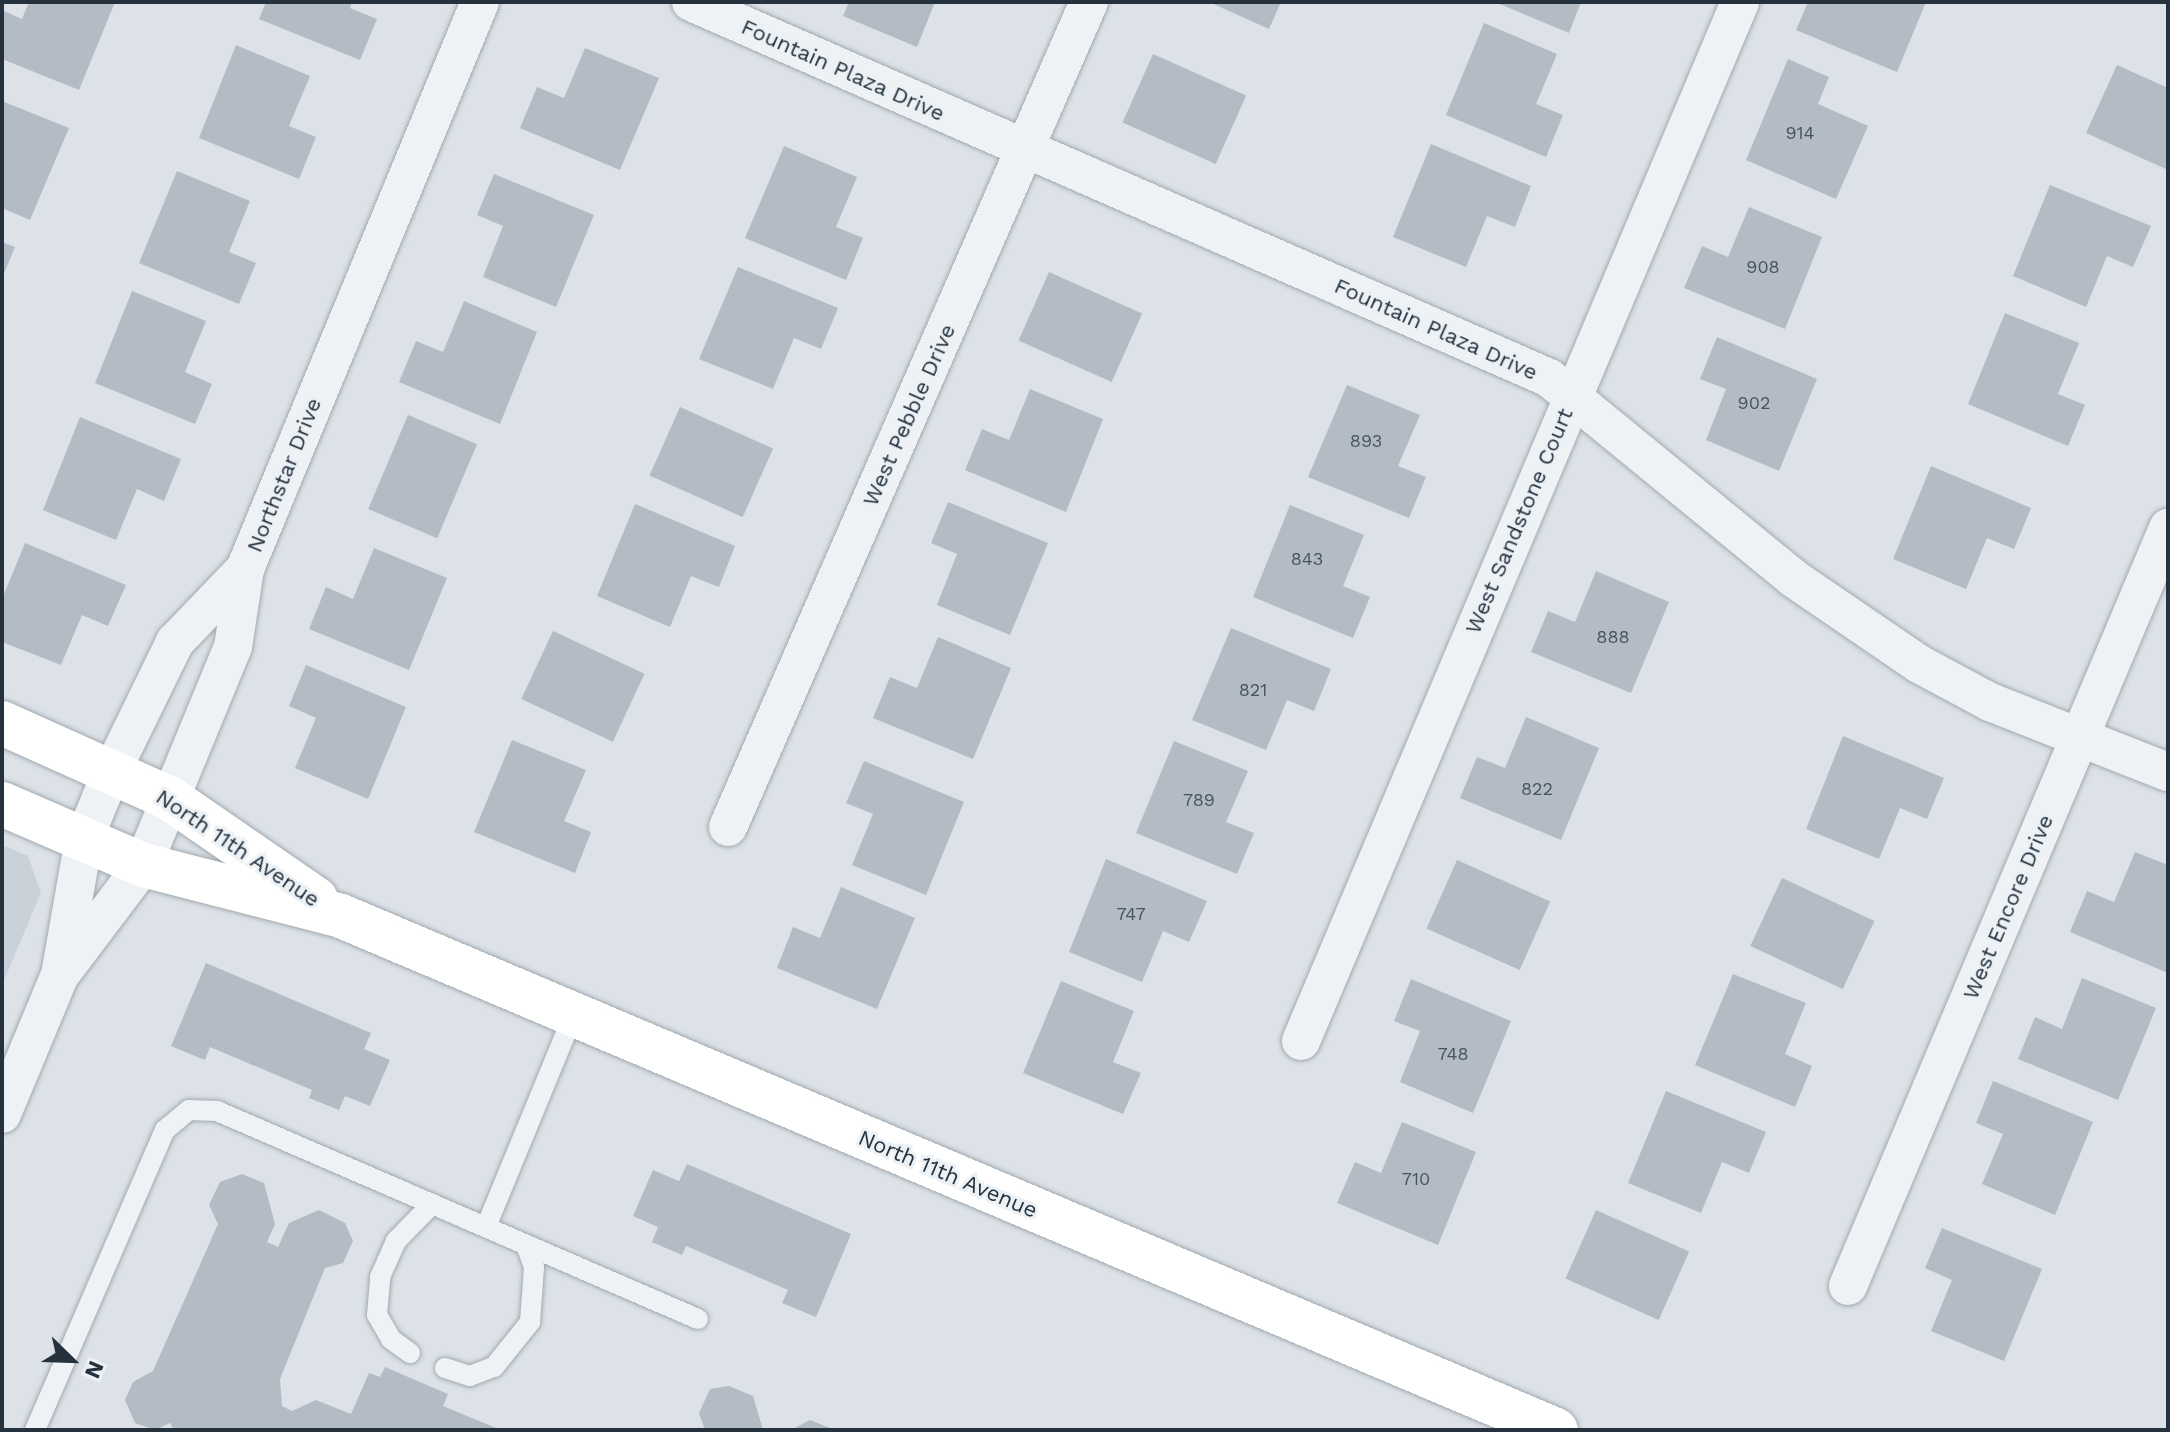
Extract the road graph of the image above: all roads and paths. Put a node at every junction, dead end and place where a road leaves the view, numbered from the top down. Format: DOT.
graph roads {
  1 [pos="480,2"];
  2 [pos="691,2"];
  3 [pos="1089,2"];
  4 [pos="1740,2"];
  5 [pos="1025,150"];
  6 [pos="1572,397"];
  7 [pos="2168,528"];
  8 [pos="245,569"];
  9 [pos="2,723"];
  10 [pos="2079,738"];
  11 [pos="112,771"];
  12 [pos="2168,772"];
  13 [pos="169,798"];
  14 [pos="2,804"];
  15 [pos="728,827"];
  16 [pos="84,839"];
  17 [pos="143,865"];
  18 [pos="341,916"];
  19 [pos="60,975"];
  20 [pos="573,1016"];
  21 [pos="1301,1041"];
  22 [pos="2,1114"];
  23 [pos="432,1204"];
  24 [pos="486,1227"];
  25 [pos="526,1245"];
  26 [pos="1848,1286"];
  27 [pos="698,1319"];
  28 [pos="410,1353"];
  29 [pos="445,1368"];
  30 [pos="35,1430"];
  31 [pos="1556,1430"];
  1 -- 8 [label="street, Northstar Drive"];
  2 -- 5 [label="street, Fountain Plaza Drive"];
  3 -- 5 [label="street, West Pebble Drive"];
  4 -- 6 [label="street, West Sandstone Court"];
  5 -- 6 [label="street, Fountain Plaza Drive"];
  5 -- 15 [label="street, West Pebble Drive"];
  6 -- 10 [label="street, Fountain Plaza Drive"];
  6 -- 21 [label="street, West Sandstone Court"];
  7 -- 10 [label="street, West Encore Drive"];
  8 -- 11 [label="street, Northstar Drive"];
  8 -- 13 [label="street, Northstar Drive"];
  9 -- 11 [label="main road, North 11th Avenue"];
  10 -- 12 [label="street, Fountain Plaza Drive"];
  10 -- 26 [label="street, West Encore Drive"];
  11 -- 13 [label="main road, North 11th Avenue"];
  11 -- 16 [label="street, Northstar Drive"];
  13 -- 17 [label="street, Northstar Drive"];
  13 -- 18 [label="main road, North 11th Avenue"];
  14 -- 16 [label="main road, North 11th Avenue"];
  16 -- 17 [label="main road, North 11th Avenue"];
  16 -- 19 [label="street, Northstar Drive"];
  17 -- 18 [label="main road, North 11th Avenue"];
  17 -- 19 [label="street, Northstar Drive"];
  18 -- 20 [label="main road, North 11th Avenue"];
  19 -- 22 [label="street, Northstar Drive"];
  20 -- 24 [label="lane"];
  20 -- 31 [label="main road, North 11th Avenue"];
  23 -- 24 [label="lane"];
  23 -- 28 [label="lane"];
  23 -- 30 [label="lane"];
  24 -- 25 [label="lane"];
  25 -- 27 [label="lane"];
  25 -- 29 [label="lane"];
}
